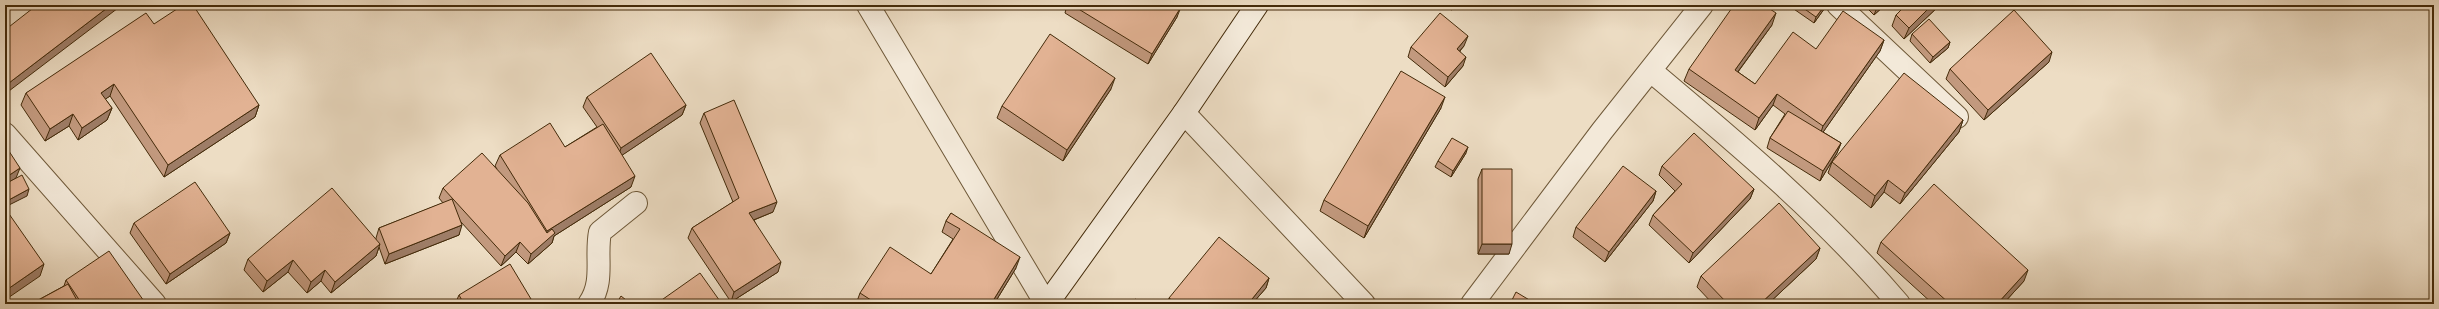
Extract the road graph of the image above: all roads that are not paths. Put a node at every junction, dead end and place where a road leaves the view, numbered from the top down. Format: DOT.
graph roads {
  1 [pos="868,5"];
  2 [pos="1257,5"];
  3 [pos="1702,5"];
  4 [pos="1838,5"];
  5 [pos="1651,71"];
  6 [pos="1184,113"];
  7 [pos="1957,117"];
  8 [pos="5,134"];
  9 [pos="636,203"];
  10 [pos="155,304"];
  11 [pos="589,304"];
  12 [pos="1046,304"];
  13 [pos="1364,304"];
  14 [pos="1472,304"];
  15 [pos="1899,304"];
  1 -- 12 [label="street"];
  2 -- 6 [label="street"];
  3 -- 5 [label="street"];
  4 -- 7 [label="street"];
  5 -- 14 [label="street"];
  5 -- 15 [label="street"];
  6 -- 12 [label="street"];
  6 -- 13 [label="street"];
  8 -- 10 [label="street"];
  9 -- 11 [label="street"];
}
